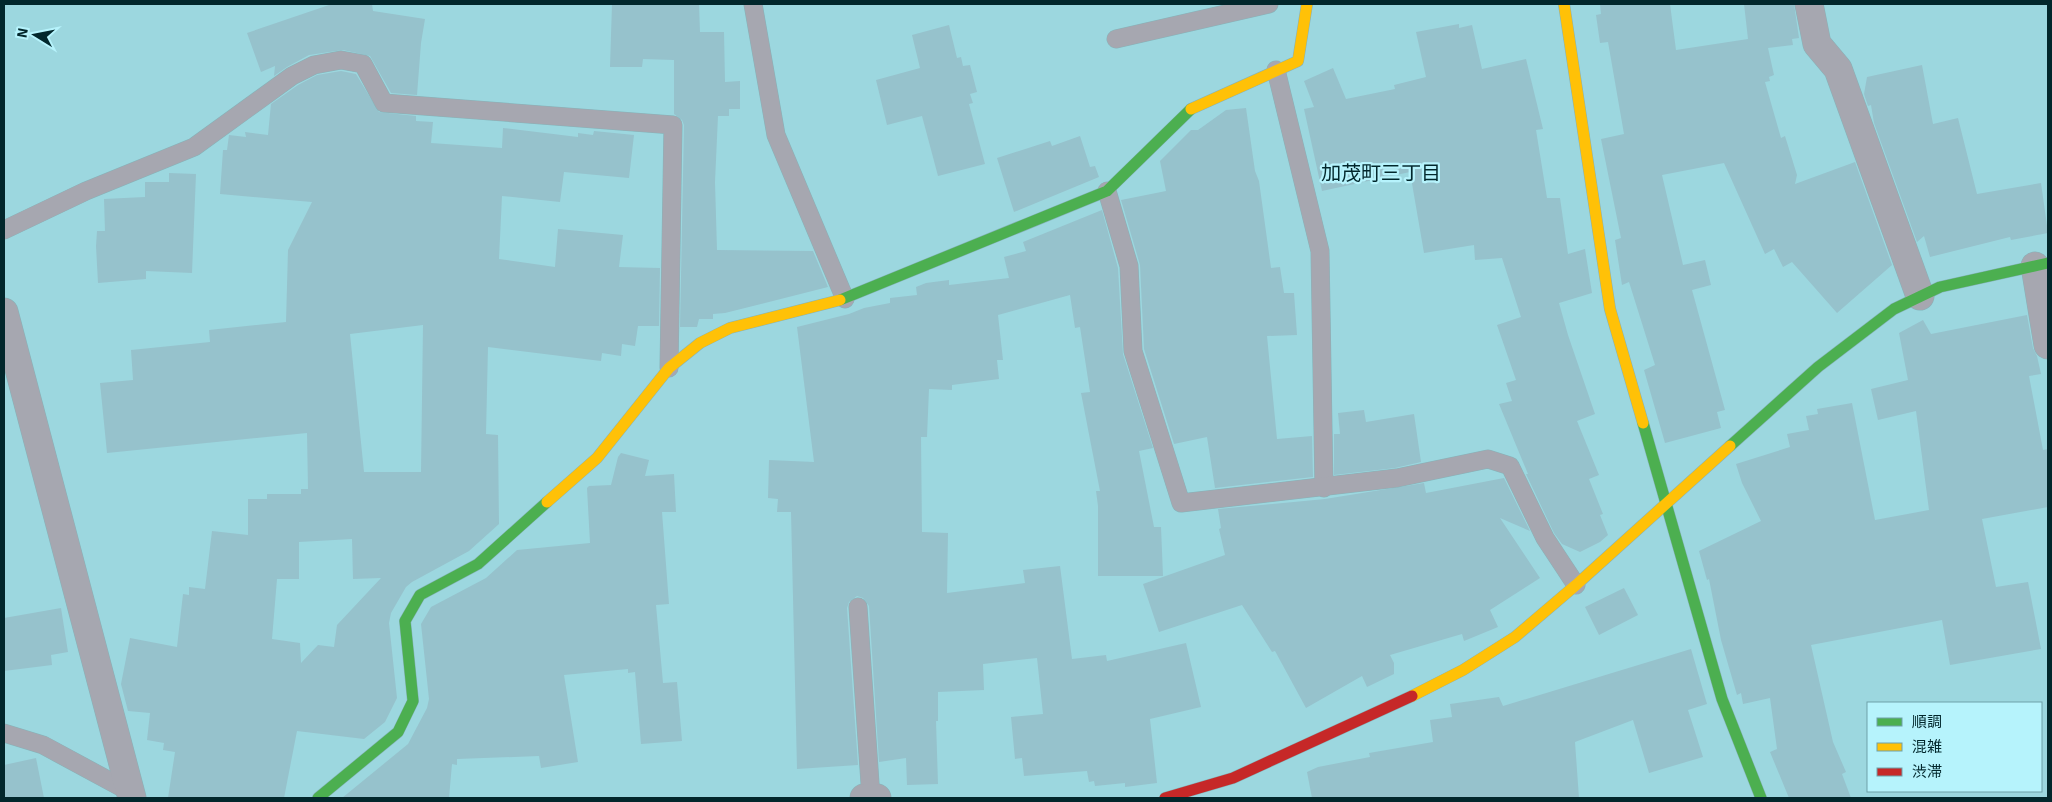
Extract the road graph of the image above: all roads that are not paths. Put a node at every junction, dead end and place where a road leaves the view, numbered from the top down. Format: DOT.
graph roads {
  1 [pos="753,4"];
  2 [pos="1269,4"];
  3 [pos="1307,4"];
  4 [pos="1564,4"];
  5 [pos="1809,4"];
  6 [pos="1116,39"];
  7 [pos="1276,70"];
  8 [pos="1107,191"];
  9 [pos="4,230"];
  10 [pos="2041,264"];
  11 [pos="1920,296"];
  12 [pos="845,299"];
  13 [pos="4,312"];
  14 [pos="2048,345"];
  15 [pos="668,368"];
  16 [pos="1324,488"];
  17 [pos="1665,504"];
  18 [pos="1576,585"];
  19 [pos="858,607"];
  20 [pos="4,733"];
  21 [pos="131,795"];
  22 [pos="318,798"];
  23 [pos="864,798"];
  24 [pos="871,798"];
  25 [pos="877,798"];
  26 [pos="1170,798"];
  27 [pos="1761,798"];
  1 -- 12 [label="lane"];
  2 -- 6 [label="lane"];
  3 -- 7 [label="street"];
  4 -- 17 [label="street"];
  5 -- 11 [label="street"];
  7 -- 8 [label="street"];
  7 -- 16 [label="lane"];
  8 -- 12 [label="street"];
  8 -- 16 [label="lane"];
  9 -- 15 [label="lane"];
  10 -- 11 [label="street"];
  10 -- 14 [label="street"];
  11 -- 17 [label="street"];
  12 -- 15 [label="street"];
  13 -- 21 [label="street"];
  15 -- 22 [label="street"];
  16 -- 18 [label="lane"];
  17 -- 18 [label="street"];
  17 -- 27 [label="street"];
  18 -- 26 [label="street"];
  19 -- 24 [label="lane"];
  20 -- 21 [label="lane"];
  23 -- 24 [label="street"];
  24 -- 25 [label="street"];
}
